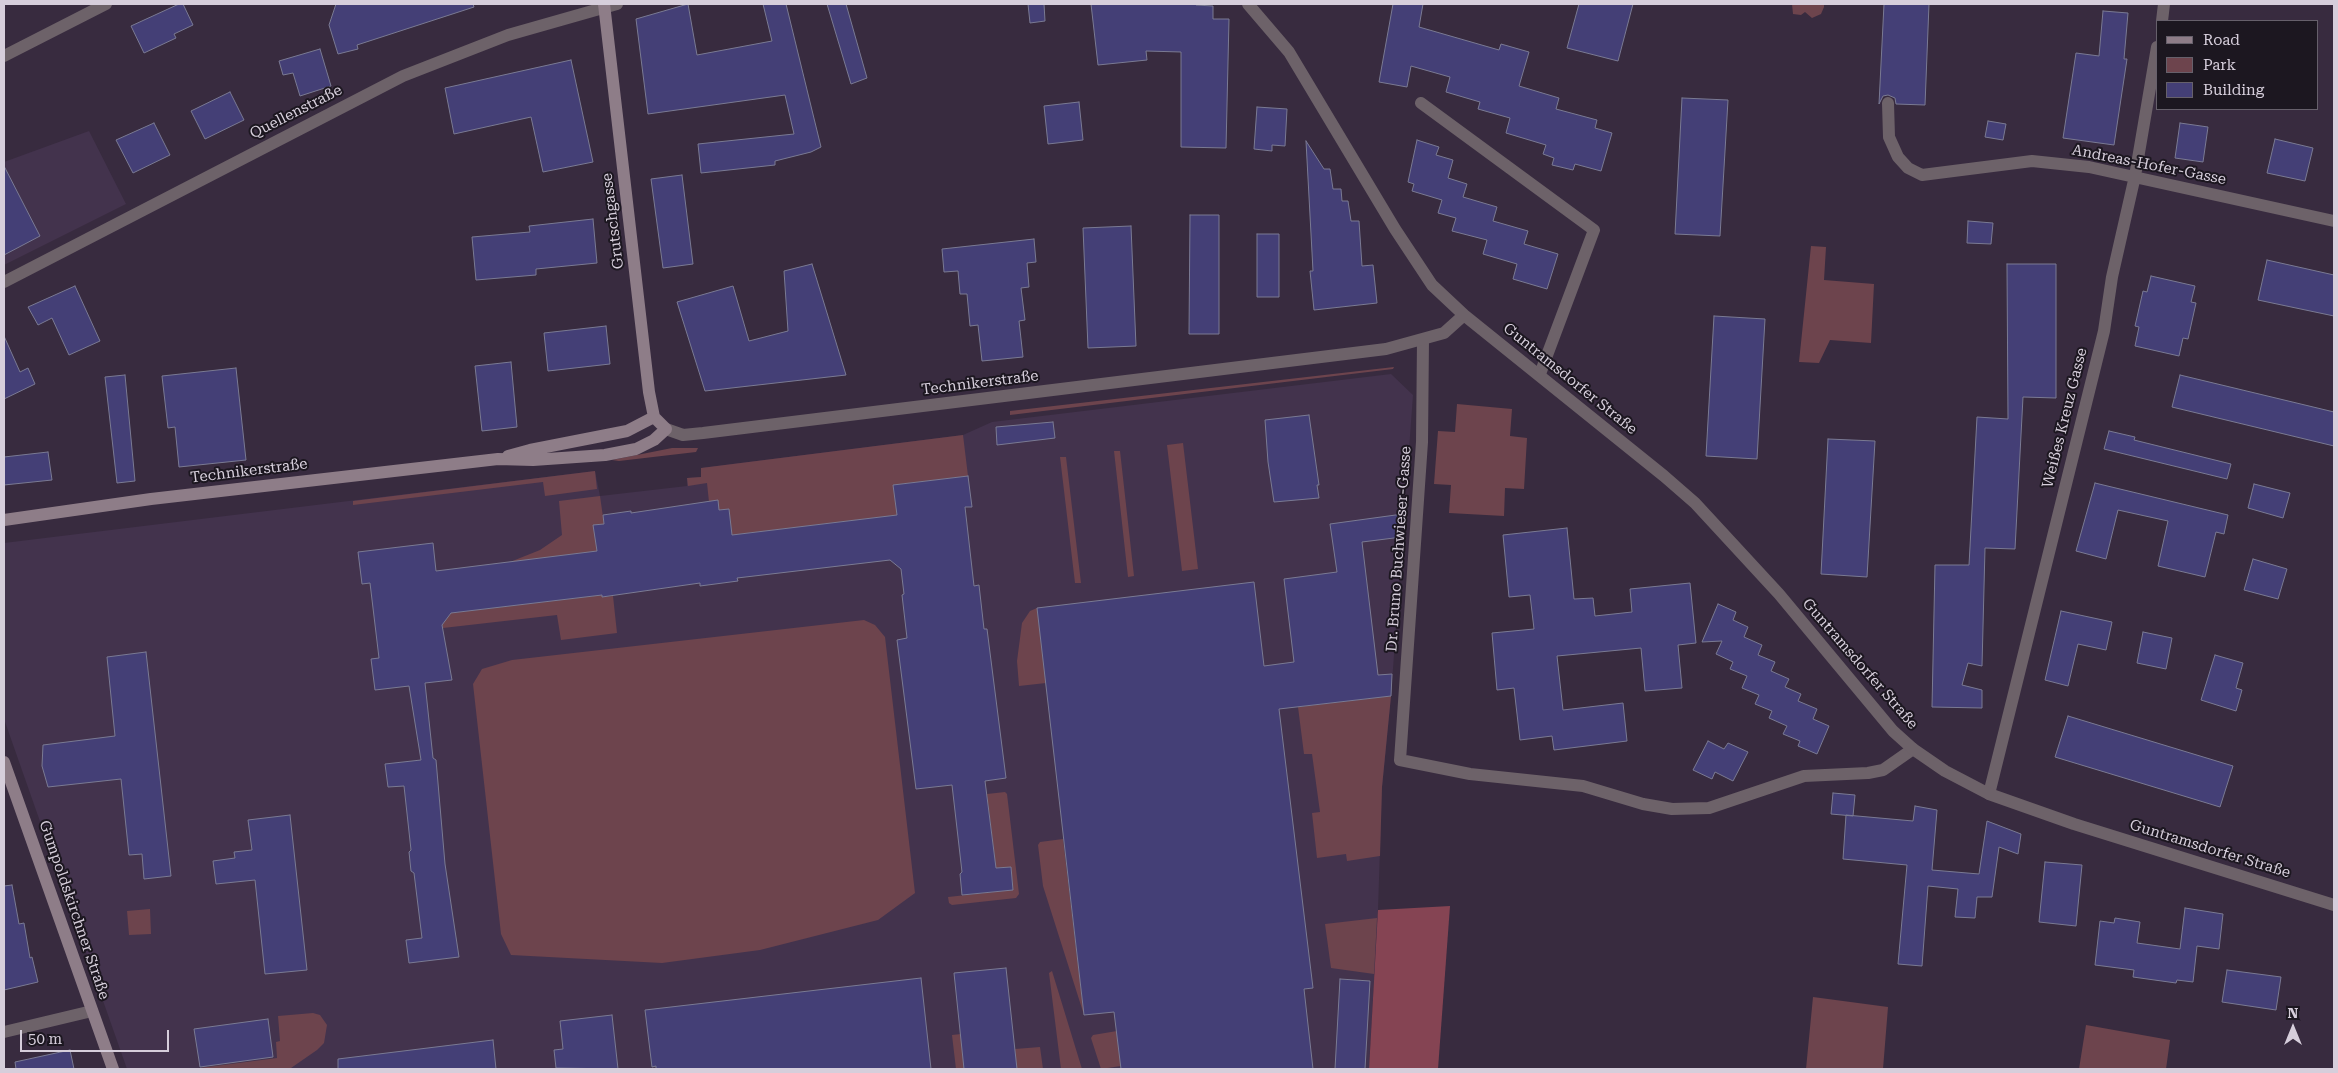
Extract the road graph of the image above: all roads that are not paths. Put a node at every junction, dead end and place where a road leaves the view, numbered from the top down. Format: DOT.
graph roads {
  1 [pos="106,4"];
  2 [pos="617,4"];
  3 [pos="1248,4"];
  4 [pos="2164,4"];
  5 [pos="604,6"];
  6 [pos="2162,20"];
  7 [pos="2156,53"];
  8 [pos="4,56"];
  9 [pos="1421,104"];
  10 [pos="1888,104"];
  11 [pos="2135,176"];
  12 [pos="2334,221"];
  13 [pos="4,282"];
  14 [pos="1464,315"];
  15 [pos="1423,340"];
  16 [pos="1540,374"];
  17 [pos="654,417"];
  18 [pos="666,429"];
  19 [pos="498,459"];
  20 [pos="4,520"];
  21 [pos="1913,749"];
  22 [pos="1400,760"];
  23 [pos="4,762"];
  24 [pos="1989,794"];
  25 [pos="2334,905"];
  26 [pos="92,1011"];
  27 [pos="4,1032"];
  28 [pos="113,1069"];
  1 -- 8 [label="street"];
  2 -- 5 [label="street, Quellenstraße"];
  3 -- 14 [label="street, Guntramsdorfer Straße"];
  4 -- 6 [label="street"];
  5 -- 13 [label="street, Quellenstraße"];
  5 -- 17 [label="main road, Grutschgasse"];
  7 -- 11 [label="street, Weißes Kreuz Gasse"];
  9 -- 16 [label="street"];
  10 -- 11 [label="street, Andreas-Hofer-Gasse"];
  11 -- 12 [label="street, Andreas-Hofer-Gasse"];
  11 -- 24 [label="street, Weißes Kreuz Gasse"];
  14 -- 15 [label="street, Technikerstraße"];
  14 -- 16 [label="street, Guntramsdorfer Straße"];
  15 -- 18 [label="street, Technikerstraße"];
  15 -- 22 [label="street, Dr. Bruno Buchwieser-Gasse"];
  16 -- 21 [label="street, Guntramsdorfer Straße"];
  17 -- 18 [label="main road"];
  17 -- 19 [label="main road, Technikerstraße"];
  18 -- 19 [label="main road, Technikerstraße"];
  19 -- 20 [label="main road, Technikerstraße"];
  21 -- 22 [label="street, Guntramsdorfer Straße"];
  21 -- 24 [label="street, Guntramsdorfer Straße"];
  23 -- 26 [label="main road, Gumpoldskirchner Straße"];
  24 -- 25 [label="street, Guntramsdorfer Straße"];
  26 -- 27 [label="street"];
  26 -- 28 [label="main road, Gumpoldskirchner Straße"];
}
